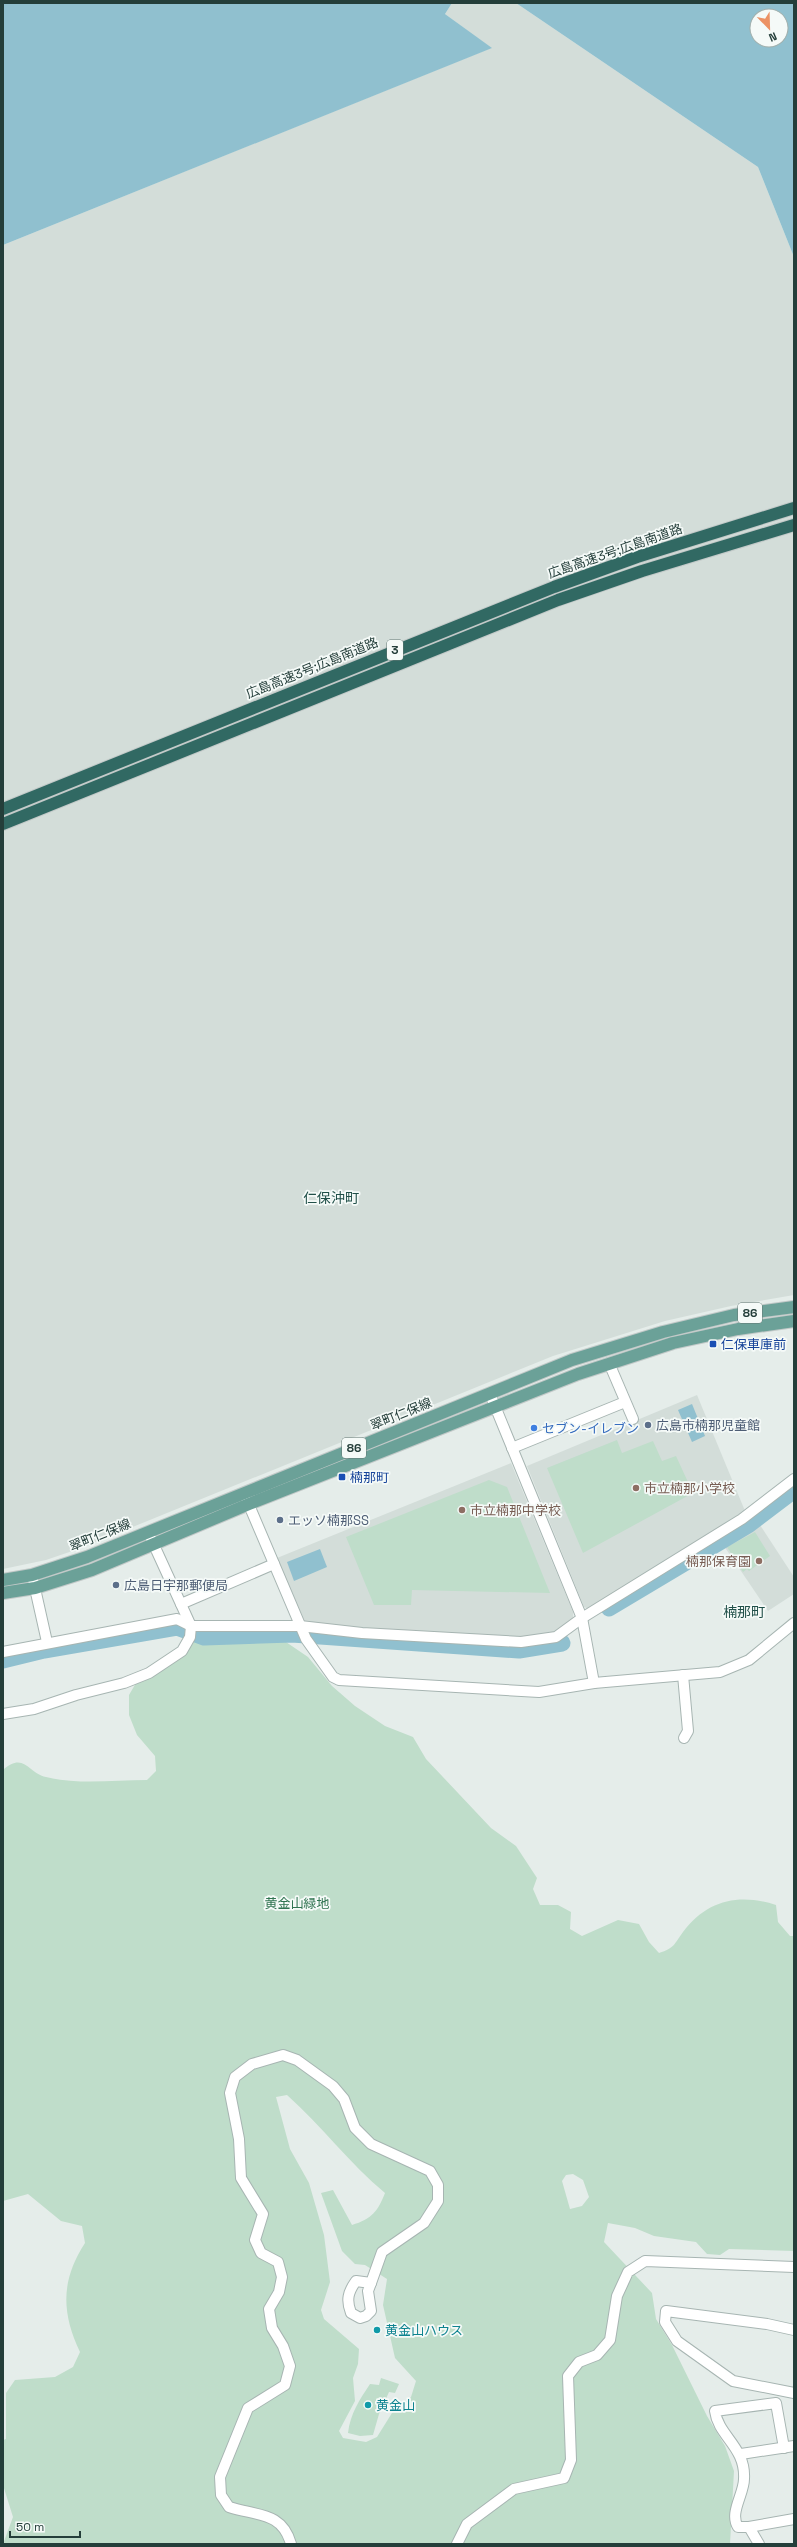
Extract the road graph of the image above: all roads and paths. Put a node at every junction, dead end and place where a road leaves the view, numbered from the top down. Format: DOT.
graph roads {
  1 [pos="794,508"];
  2 [pos="794,525"];
  3 [pos="3,809"];
  4 [pos="3,824"];
  5 [pos="794,1307"];
  6 [pos="794,1321"];
  7 [pos="609,1363"];
  8 [pos="490,1394"];
  9 [pos="625,1402"];
  10 [pos="495,1406"];
  11 [pos="633,1418"];
  12 [pos="512,1448"];
  13 [pos="794,1479"];
  14 [pos="243,1493"];
  15 [pos="249,1504"];
  16 [pos="148,1532"];
  17 [pos="153,1544"];
  18 [pos="274,1564"];
  19 [pos="32,1575"];
  20 [pos="3,1580"];
  21 [pos="35,1588"];
  22 [pos="3,1593"];
  23 [pos="181,1604"];
  24 [pos="582,1618"];
  25 [pos="794,1622"];
  26 [pos="191,1630"];
  27 [pos="302,1632"];
  28 [pos="47,1642"];
  29 [pos="3,1652"];
  30 [pos="684,1675"];
  31 [pos="594,1683"];
  32 [pos="3,1714"];
  33 [pos="684,1738"];
  34 [pos="794,2267"];
  35 [pos="371,2283"];
  36 [pos="794,2330"];
  37 [pos="794,2393"];
  38 [pos="789,2447"];
  39 [pos="741,2454"];
  40 [pos="794,2518"];
  41 [pos="749,2527"];
  42 [pos="291,2544"];
  43 [pos="457,2544"];
  44 [pos="759,2544"];
  1 -- 3 [label="highway, 広島高速3号;広島南道路 / 3"];
  2 -- 4 [label="highway, 3"];
  5 -- 8 [label="main road, 翠町仁保線 / 86"];
  6 -- 7 [label="main road, 翠町仁保線 / 86"];
  7 -- 9 [label="street"];
  7 -- 10 [label="main road, 翠町仁保線 / 86"];
  8 -- 10 [label="street"];
  8 -- 14 [label="main road, 翠町仁保線 / 86"];
  9 -- 11 [label="street"];
  9 -- 12 [label="street"];
  10 -- 12 [label="street"];
  10 -- 15 [label="main road, 翠町仁保線 / 86"];
  12 -- 24 [label="street"];
  13 -- 24 [label="street"];
  14 -- 15 [label="street"];
  14 -- 16 [label="main road, 翠町仁保線 / 86"];
  15 -- 17 [label="main road, 翠町仁保線 / 86"];
  15 -- 18 [label="street"];
  16 -- 17 [label="street"];
  16 -- 19 [label="main road, 翠町仁保線 / 86"];
  17 -- 21 [label="main road, 翠町仁保線 / 86"];
  17 -- 23 [label="street"];
  18 -- 23 [label="street"];
  18 -- 27 [label="street"];
  19 -- 20 [label="main road, 翠町仁保線 / 86"];
  19 -- 21 [label="street"];
  21 -- 22 [label="main road, 翠町仁保線 / 86"];
  21 -- 28 [label="street"];
  23 -- 26 [label="street"];
  24 -- 27 [label="street"];
  24 -- 31 [label="street"];
  25 -- 30 [label="street"];
  26 -- 27 [label="street"];
  26 -- 28 [label="street"];
  26 -- 32 [label="street"];
  27 -- 31 [label="street"];
  28 -- 29 [label="street"];
  30 -- 31 [label="street"];
  30 -- 33 [label="street"];
  34 -- 43 [label="street"];
  35 -- 42 [label="street"];
  36 -- 37 [label="street"];
  38 -- 39 [label="street"];
  38 -- 39 [label="street"];
  39 -- 41 [label="street"];
  40 -- 41 [label="street"];
  41 -- 44 [label="street"];
}
